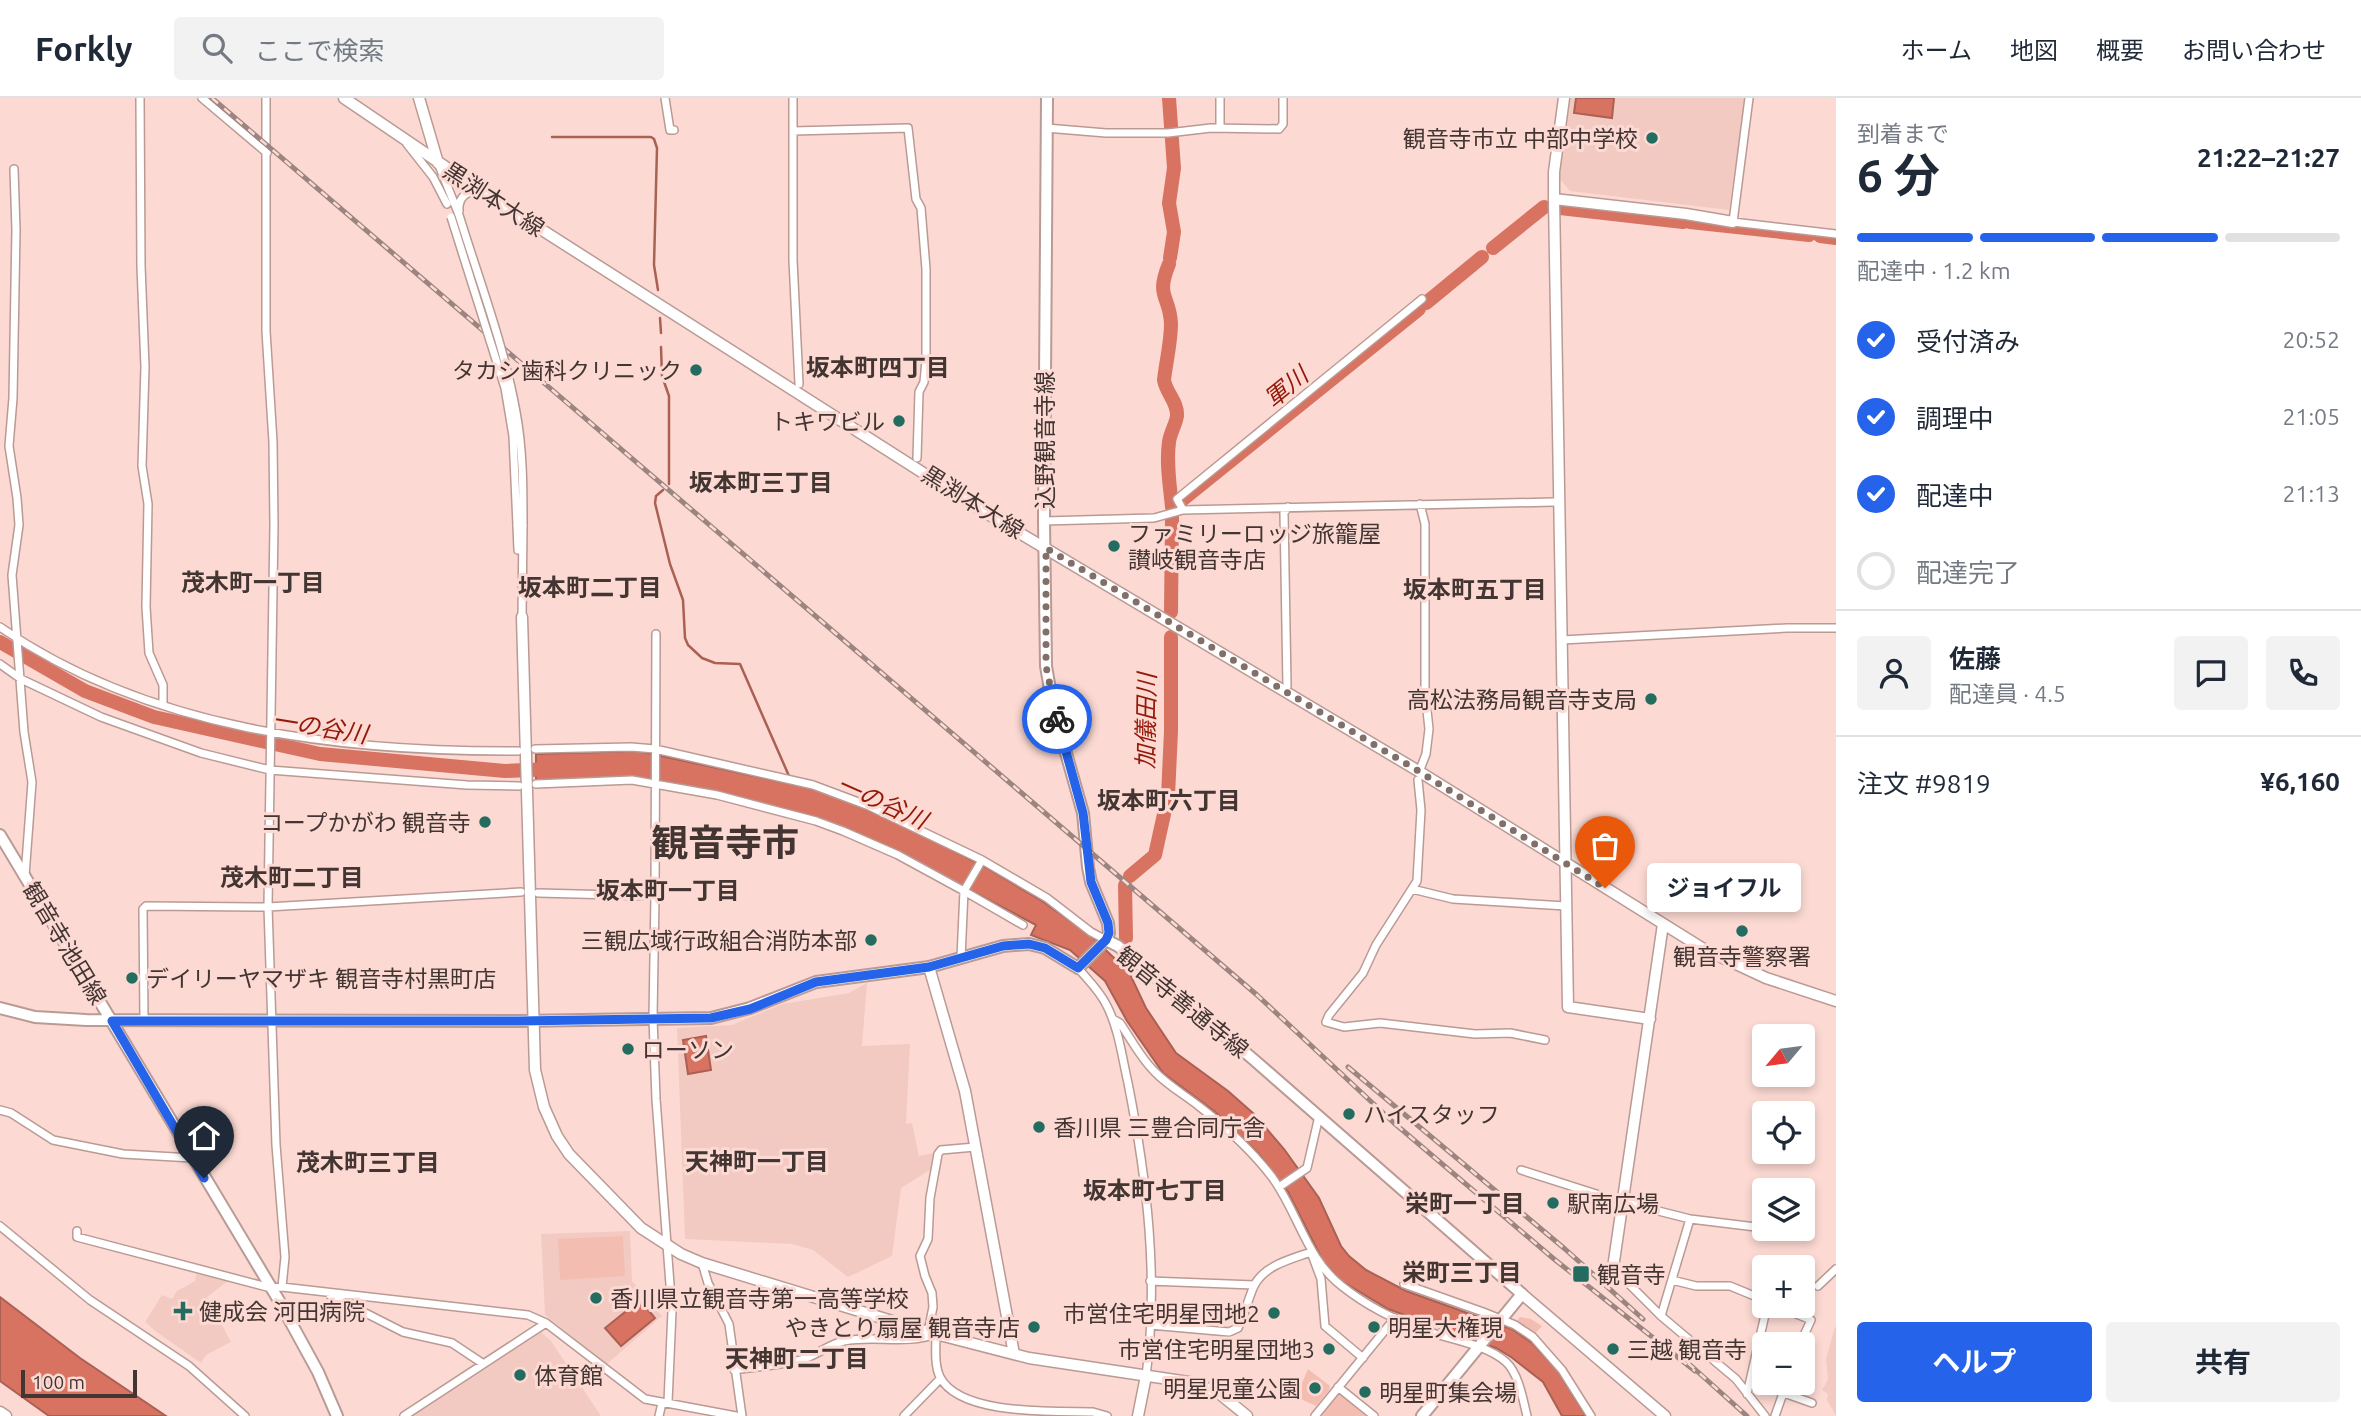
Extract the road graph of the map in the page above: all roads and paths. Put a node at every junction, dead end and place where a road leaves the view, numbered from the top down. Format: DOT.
graph roads {
  1 [pos="140,98"];
  2 [pos="202,98"];
  3 [pos="266,98"];
  4 [pos="344,98"];
  5 [pos="419,98"];
  6 [pos="665,98"];
  7 [pos="793,98"];
  8 [pos="1047,98"];
  9 [pos="1220,98"];
  10 [pos="1283,98"];
  11 [pos="1564,98"];
  12 [pos="1749,98"];
  13 [pos="1046,128"];
  14 [pos="1220,128"];
  15 [pos="674,130"];
  16 [pos="793,131"];
  17 [pos="404,140"];
  18 [pos="267,153"];
  19 [pos="438,163"];
  20 [pos="14,169"];
  21 [pos="461,178"];
  22 [pos="446,183"];
  23 [pos="484,193"];
  24 [pos="1553,199"];
  25 [pos="447,204"];
  26 [pos="455,216"];
  27 [pos="1732,222"];
  28 [pos="1836,234"];
  29 [pos="1422,299"];
  30 [pos="799,384"];
  31 [pos="917,458"];
  32 [pos="1554,502"];
  33 [pos="1420,504"];
  34 [pos="1289,506"];
  35 [pos="1183,510"];
  36 [pos="1044,521"];
  37 [pos="520,525"];
  38 [pos="1046,548"];
  39 [pos="522,617"];
  40 [pos="0,627"];
  41 [pos="1836,628"];
  42 [pos="656,634"];
  43 [pos="18,640"];
  44 [pos="1562,640"];
  45 [pos="0,664"];
  46 [pos="21,679"];
  47 [pos="1287,686"];
  48 [pos="163,704"];
  49 [pos="271,732"];
  50 [pos="655,749"];
  51 [pos="526,750"];
  52 [pos="1421,767"];
  53 [pos="270,770"];
  54 [pos="1418,780"];
  55 [pos="656,784"];
  56 [pos="527,785"];
  57 [pos="0,835"];
  58 [pos="982,860"];
  59 [pos="1566,864"];
  60 [pos="25,877"];
  61 [pos="1412,889"];
  62 [pos="964,891"];
  63 [pos="522,892"];
  64 [pos="538,893"];
  65 [pos="654,896"];
  66 [pos="1566,906"];
  67 [pos="268,907"];
  68 [pos="1663,924"];
  69 [pos="1023,925"];
  70 [pos="1104,942"];
  71 [pos="961,958"];
  72 [pos="1080,965"];
  73 [pos="929,967"];
  74 [pos="1836,1001"];
  75 [pos="0,1008"];
  76 [pos="653,1018"];
  77 [pos="1113,1019"];
  78 [pos="1650,1019"];
  79 [pos="144,1020"];
  80 [pos="273,1020"];
  81 [pos="112,1021"];
  82 [pos="533,1021"];
  83 [pos="1545,1040"];
  84 [pos="0,1110"];
  85 [pos="1319,1116"];
  86 [pos="975,1147"];
  87 [pos="192,1158"];
  88 [pos="1521,1170"];
  89 [pos="1279,1187"];
  90 [pos="1623,1202"];
  91 [pos="1690,1219"];
  92 [pos="0,1226"];
  93 [pos="1752,1227"];
  94 [pos="76,1231"];
  95 [pos="668,1248"];
  96 [pos="1311,1252"];
  97 [pos="702,1263"];
  98 [pos="1613,1268"];
  99 [pos="1836,1269"];
  100 [pos="1672,1280"];
  101 [pos="1150,1281"];
  102 [pos="1404,1284"];
  103 [pos="1254,1285"];
  104 [pos="1818,1286"];
  105 [pos="277,1288"];
  106 [pos="326,1293"];
  107 [pos="1522,1294"];
  108 [pos="1752,1295"];
  109 [pos="1661,1315"];
  110 [pos="1395,1318"];
  111 [pos="1764,1318"];
  112 [pos="1806,1318"];
  113 [pos="1502,1319"];
  114 [pos="546,1323"];
  115 [pos="1150,1325"];
  116 [pos="1806,1332"];
  117 [pos="932,1333"];
  118 [pos="1479,1347"];
  119 [pos="1014,1354"];
  120 [pos="1363,1358"];
  121 [pos="482,1363"];
  122 [pos="734,1370"];
  123 [pos="1146,1376"];
  124 [pos="940,1379"];
  125 [pos="1338,1388"];
  126 [pos="1747,1394"];
  127 [pos="1783,1395"];
  128 [pos="1790,1395"];
  129 [pos="665,1402"];
  130 [pos="1812,1403"];
  131 [pos="0,1412"];
  132 [pos="1661,1415"];
  133 [pos="6,1416"];
  134 [pos="245,1416"];
  135 [pos="337,1416"];
  136 [pos="404,1416"];
  137 [pos="659,1416"];
  138 [pos="736,1416"];
  139 [pos="742,1416"];
  140 [pos="904,1416"];
  141 [pos="1107,1416"];
  142 [pos="1138,1416"];
  143 [pos="1247,1416"];
  144 [pos="1315,1416"];
  145 [pos="1374,1416"];
  146 [pos="1422,1416"];
  147 [pos="1527,1416"];
  148 [pos="1591,1416"];
  149 [pos="1765,1416"];
  150 [pos="1775,1416"];
  1 -- 48 [label="street"];
  2 -- 18 [label="street"];
  3 -- 18 [label="street"];
  4 -- 17 [label="street, 黒渕本大線"];
  5 -- 19 [label="street"];
  6 -- 15 [label="street"];
  7 -- 16 [label="street"];
  8 -- 13 [label="main road, 込野観音寺線"];
  9 -- 14 [label="street"];
  10 -- 14 [label="street"];
  11 -- 24 [label="street"];
  12 -- 27 [label="street"];
  13 -- 14 [label="street"];
  13 -- 36 [label="main road, 込野観音寺線"];
  16 -- 30 [label="street"];
  16 -- 31 [label="street"];
  17 -- 19 [label="street, 黒渕本大線"];
  17 -- 25 [label="street"];
  18 -- 49 [label="street"];
  19 -- 21 [label="street, 黒渕本大線"];
  19 -- 22 [label="street"];
  19 -- 25 [label="street"];
  20 -- 43 [label="street"];
  21 -- 22 [label="street"];
  21 -- 23 [label="street, 黒渕本大線"];
  22 -- 26 [label="street"];
  23 -- 26 [label="street"];
  23 -- 38 [label="street, 黒渕本大線"];
  24 -- 27 [label="street"];
  24 -- 44 [label="street"];
  25 -- 26 [label="street"];
  26 -- 37 [label="street, bridge"];
  26 -- 37 [label="street, bridge"];
  27 -- 28 [label="street"];
  29 -- 35 [label="street"];
  32 -- 33 [label="street"];
  33 -- 34 [label="street"];
  33 -- 52 [label="street"];
  34 -- 35 [label="street"];
  34 -- 47 [label="street"];
  35 -- 36 [label="street"];
  36 -- 38 [label="main road, 込野観音寺線"];
  37 -- 39 [label="street"];
  38 -- 59 [label="street, 黒渕本大線"];
  38 -- 70 [label="main road, 込野観音寺線"];
  39 -- 51 [label="street"];
  40 -- 43 [label="street"];
  41 -- 44 [label="street"];
  42 -- 50 [label="street"];
  43 -- 46 [label="street"];
  43 -- 48 [label="street"];
  44 -- 59 [label="street"];
  45 -- 46 [label="street"];
  46 -- 53 [label="street"];
  46 -- 60 [label="street"];
  48 -- 49 [label="street"];
  49 -- 51 [label="street"];
  49 -- 53 [label="street"];
  50 -- 51 [label="street"];
  50 -- 55 [label="street"];
  50 -- 58 [label="street"];
  51 -- 56 [label="street"];
  53 -- 56 [label="street"];
  53 -- 67 [label="street"];
  54 -- 61 [label="street"];
  55 -- 56 [label="street"];
  55 -- 62 [label="street"];
  55 -- 65 [label="street"];
  56 -- 82 [label="street"];
  57 -- 60 [label="main road, 観音寺池田線"];
  58 -- 62 [label="street"];
  58 -- 70 [label="street"];
  59 -- 66 [label="street"];
  59 -- 68 [label="street, 黒渕本大線"];
  60 -- 81 [label="main road, 観音寺池田線"];
  61 -- 66 [label="street"];
  61 -- 83 [label="street"];
  62 -- 69 [label="street"];
  62 -- 71 [label="street"];
  63 -- 67 [label="street"];
  64 -- 65 [label="street"];
  65 -- 76 [label="street"];
  66 -- 78 [label="street"];
  67 -- 79 [label="street"];
  67 -- 80 [label="street"];
  68 -- 74 [label="street, 黒渕本大線"];
  68 -- 78 [label="street"];
  70 -- 72 [label="main road, 観音寺善通寺線"];
  70 -- 85 [label="main road, 観音寺善通寺線"];
  71 -- 72 [label="main road"];
  71 -- 73 [label="main road"];
  72 -- 77 [label="street"];
  73 -- 76 [label="main road"];
  73 -- 86 [label="street"];
  75 -- 81 [label="main road"];
  76 -- 82 [label="main road"];
  76 -- 95 [label="street"];
  77 -- 89 [label="street"];
  77 -- 101 [label="street"];
  78 -- 90 [label="street"];
  79 -- 80 [label="main road"];
  79 -- 81 [label="main road"];
  80 -- 82 [label="main road"];
  80 -- 105 [label="street"];
  81 -- 87 [label="main road, 観音寺池田線"];
  82 -- 95 [label="street"];
  84 -- 87 [label="street"];
  85 -- 89 [label="street"];
  85 -- 107 [label="main road, 観音寺善通寺線"];
  86 -- 117 [label="street"];
  86 -- 119 [label="street"];
  87 -- 105 [label="main road, 観音寺池田線"];
  88 -- 90 [label="street"];
  89 -- 96 [label="street"];
  90 -- 91 [label="street"];
  90 -- 98 [label="street"];
  91 -- 93 [label="street"];
  91 -- 100 [label="street"];
  92 -- 134 [label="street"];
  94 -- 105 [label="street"];
  95 -- 97 [label="street"];
  95 -- 129 [label="street"];
  96 -- 103 [label="street"];
  96 -- 110 [label="street"];
  96 -- 120 [label="street"];
  97 -- 117 [label="street"];
  97 -- 122 [label="street"];
  98 -- 109 [label="street"];
  99 -- 104 [label="street"];
  100 -- 108 [label="street"];
  100 -- 109 [label="street"];
  101 -- 103 [label="street"];
  101 -- 115 [label="street"];
  102 -- 113 [label="street"];
  103 -- 115 [label="street"];
  105 -- 106 [label="street"];
  105 -- 135 [label="main road, 観音寺池田線"];
  106 -- 114 [label="street"];
  106 -- 121 [label="street"];
  107 -- 113 [label="main road"];
  107 -- 132 [label="street"];
  109 -- 126 [label="street"];
  110 -- 118 [label="street"];
  110 -- 120 [label="street"];
  111 -- 126 [label="street"];
  112 -- 116 [label="street"];
  113 -- 118 [label="main road"];
  113 -- 148 [label="street"];
  114 -- 121 [label="street"];
  114 -- 129 [label="street"];
  115 -- 123 [label="street"];
  117 -- 119 [label="street"];
  117 -- 122 [label="street"];
  117 -- 124 [label="street"];
  118 -- 146 [label="main road"];
  118 -- 147 [label="street"];
  119 -- 123 [label="street"];
  120 -- 125 [label="street"];
  121 -- 136 [label="street"];
  122 -- 139 [label="street"];
  123 -- 142 [label="street"];
  123 -- 143 [label="street"];
  124 -- 140 [label="street"];
  124 -- 141 [label="street"];
  125 -- 144 [label="street"];
  125 -- 145 [label="street"];
  126 -- 149 [label="street"];
  127 -- 150 [label="street"];
  128 -- 130 [label="street"];
  129 -- 137 [label="street"];
  129 -- 138 [label="street"];
  131 -- 133 [label="street"];
}
